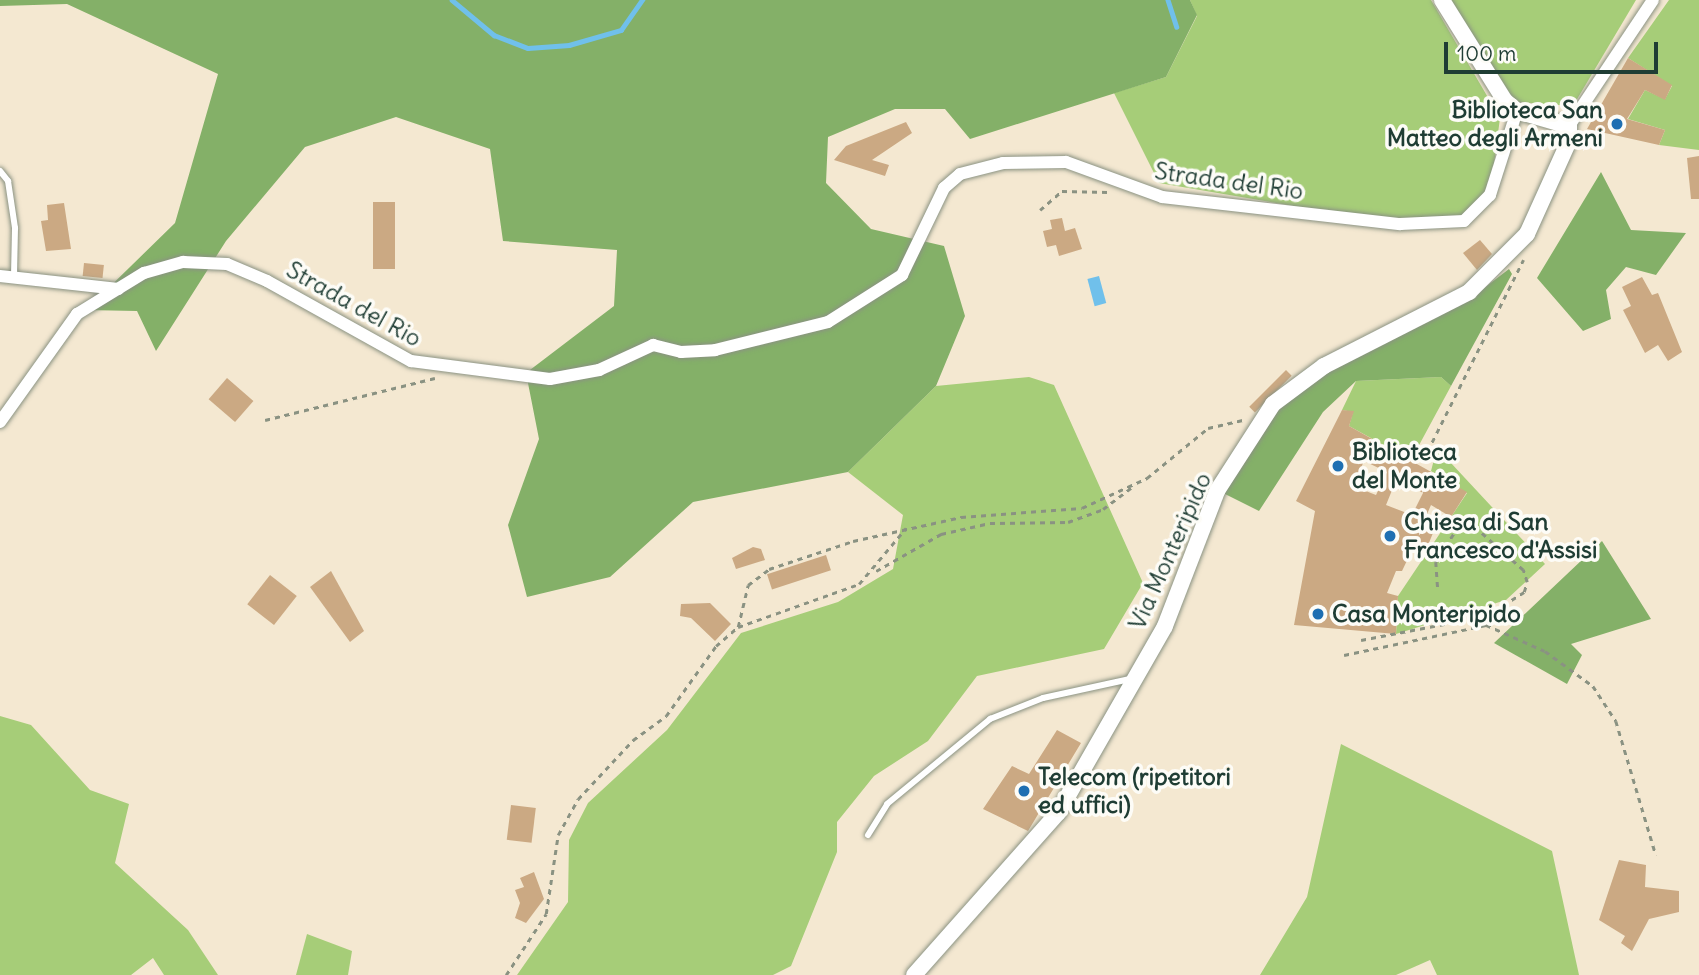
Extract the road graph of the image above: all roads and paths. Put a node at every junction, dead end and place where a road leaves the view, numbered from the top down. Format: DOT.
graph roads {
  1 [pos="1442,0"];
  2 [pos="1653,0"];
  3 [pos="1517,111"];
  4 [pos="1569,126"];
  5 [pos="0,170"];
  6 [pos="1115,195"];
  7 [pos="1040,210"];
  8 [pos="0,276"];
  9 [pos="14,278"];
  10 [pos="118,289"];
  11 [pos="463,372"];
  12 [pos="1249,419"];
  13 [pos="265,420"];
  14 [pos="0,422"];
  15 [pos="1133,485"];
  16 [pos="906,528"];
  17 [pos="870,574"];
  18 [pos="1438,590"];
  19 [pos="738,627"];
  20 [pos="1361,640"];
  21 [pos="1344,655"];
  22 [pos="1132,678"];
  23 [pos="868,835"];
  24 [pos="1656,855"];
  25 [pos="506,975"];
  26 [pos="914,975"];
  1 -- 3 [label="street"];
  2 -- 4 [label="street, Via Monteripido"];
  3 -- 4 [label="street"];
  3 -- 11 [label="street, Strada del Rio"];
  4 -- 22 [label="street, Via Monteripido"];
  5 -- 9 [label="lane"];
  6 -- 7 [label="path"];
  8 -- 9 [label="street"];
  9 -- 10 [label="street"];
  10 -- 11 [label="street, Strada del Rio"];
  10 -- 14 [label="street, Strada del Rio"];
  11 -- 13 [label="path"];
  12 -- 15 [label="path"];
  15 -- 16 [label="path"];
  15 -- 17 [label="path"];
  16 -- 17 [label="path"];
  16 -- 19 [label="path"];
  17 -- 19 [label="path"];
  18 -- 20 [label="path"];
  19 -- 25 [label="path"];
  21 -- 24 [label="path"];
  22 -- 23 [label="lane"];
  22 -- 26 [label="street, Via Monteripido"];
}
